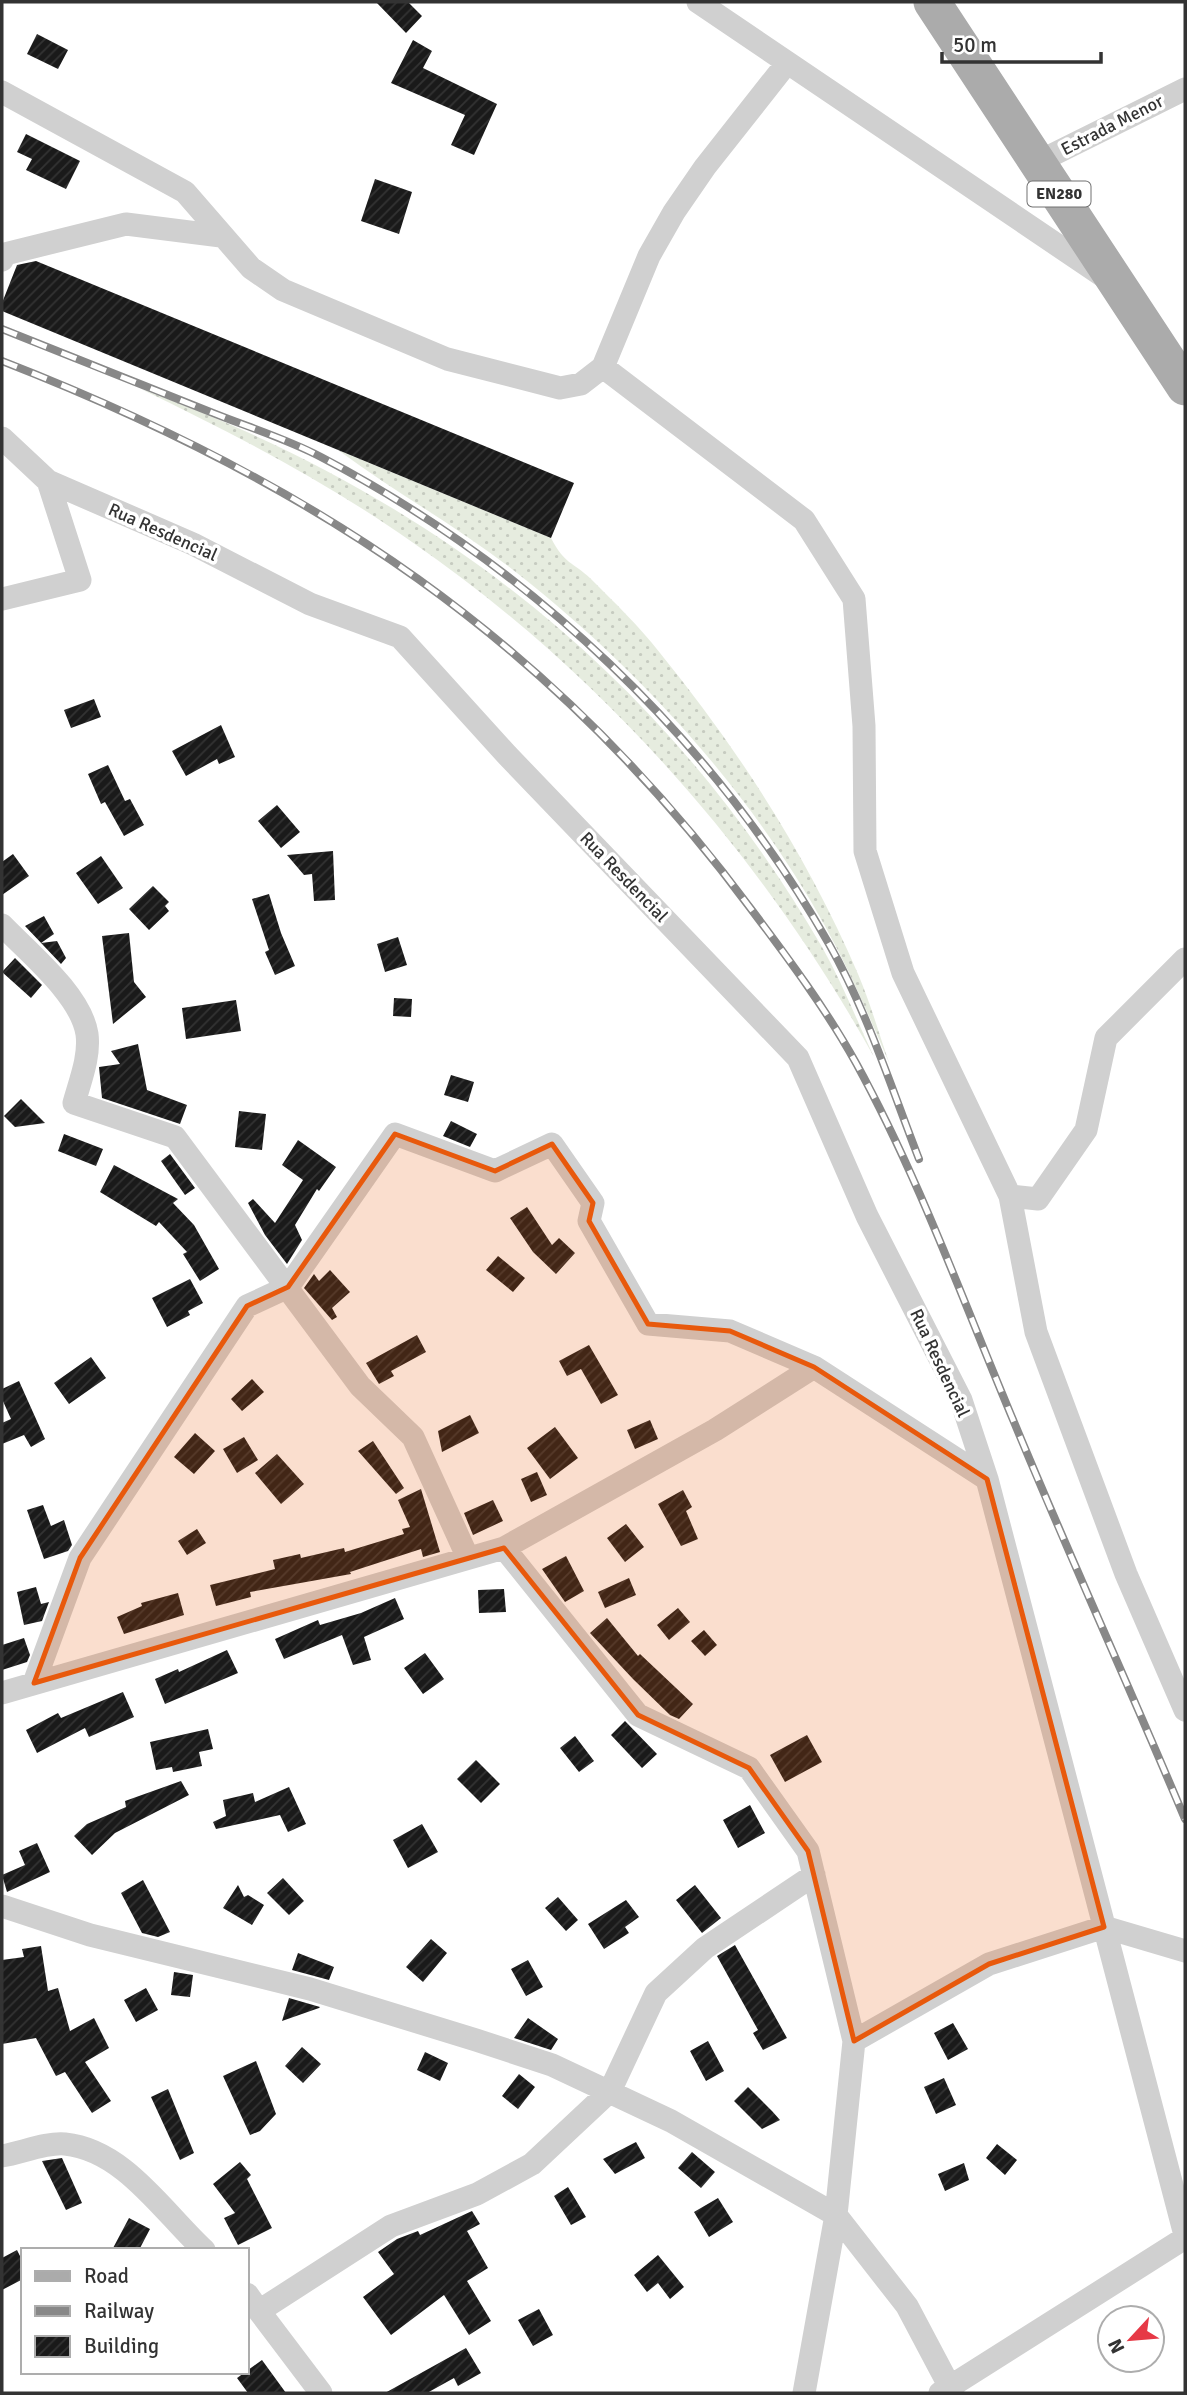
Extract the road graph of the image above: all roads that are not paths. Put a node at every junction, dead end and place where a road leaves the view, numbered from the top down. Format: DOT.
graph roads {
  1 [pos="698,2"];
  2 [pos="932,2"];
  3 [pos="787,63"];
  4 [pos="1185,89"];
  5 [pos="2,92"];
  6 [pos="1038,162"];
  7 [pos="221,236"];
  8 [pos="2,260"];
  9 [pos="1120,287"];
  10 [pos="603,367"];
  11 [pos="1185,387"];
  12 [pos="2,438"];
  13 [pos="48,481"];
  14 [pos="2,599"];
  15 [pos="2,925"];
  16 [pos="1185,959"];
  17 [pos="1010,1196"];
  18 [pos="288,1287"];
  19 [pos="814,1367"];
  20 [pos="987,1479"];
  21 [pos="504,1548"];
  22 [pos="468,1558"];
  23 [pos="34,1683"];
  24 [pos="2,1693"];
  25 [pos="1185,1710"];
  26 [pos="814,1875"];
  27 [pos="2,1906"];
  28 [pos="1104,1927"];
  29 [pos="1185,1951"];
  30 [pos="854,2041"];
  31 [pos="610,2091"];
  32 [pos="2,2156"];
  33 [pos="836,2215"];
  34 [pos="1185,2237"];
  35 [pos="202,2248"];
  36 [pos="253,2302"];
  37 [pos="948,2392"];
  38 [pos="321,2393"];
  39 [pos="804,2393"];
  1 -- 3 [label="street"];
  2 -- 6 [label="main road, EN280"];
  3 -- 9 [label="street"];
  3 -- 10 [label="street"];
  4 -- 6 [label="street, Estrada Menor"];
  5 -- 7 [label="street"];
  6 -- 9 [label="main road, EN280"];
  7 -- 8 [label="street"];
  7 -- 10 [label="street"];
  9 -- 11 [label="main road, EN280"];
  10 -- 17 [label="street"];
  12 -- 13 [label="street"];
  13 -- 14 [label="street"];
  13 -- 20 [label="street, Rua Resdencial"];
  15 -- 18 [label="street"];
  16 -- 17 [label="street"];
  17 -- 25 [label="street"];
  18 -- 19 [label="street"];
  18 -- 22 [label="street"];
  18 -- 23 [label="street"];
  19 -- 20 [label="street"];
  19 -- 21 [label="street"];
  20 -- 28 [label="street, Rua Resdencial"];
  21 -- 22 [label="street"];
  21 -- 26 [label="street"];
  22 -- 23 [label="street"];
  23 -- 24 [label="street"];
  26 -- 30 [label="street"];
  26 -- 31 [label="street"];
  27 -- 31 [label="street"];
  28 -- 29 [label="street"];
  28 -- 30 [label="street"];
  28 -- 34 [label="street, Rua Resdencial"];
  30 -- 33 [label="street"];
  31 -- 33 [label="street"];
  31 -- 36 [label="street"];
  32 -- 35 [label="street"];
  33 -- 37 [label="street"];
  33 -- 39 [label="street"];
  34 -- 37 [label="street"];
  36 -- 38 [label="street"];
}
